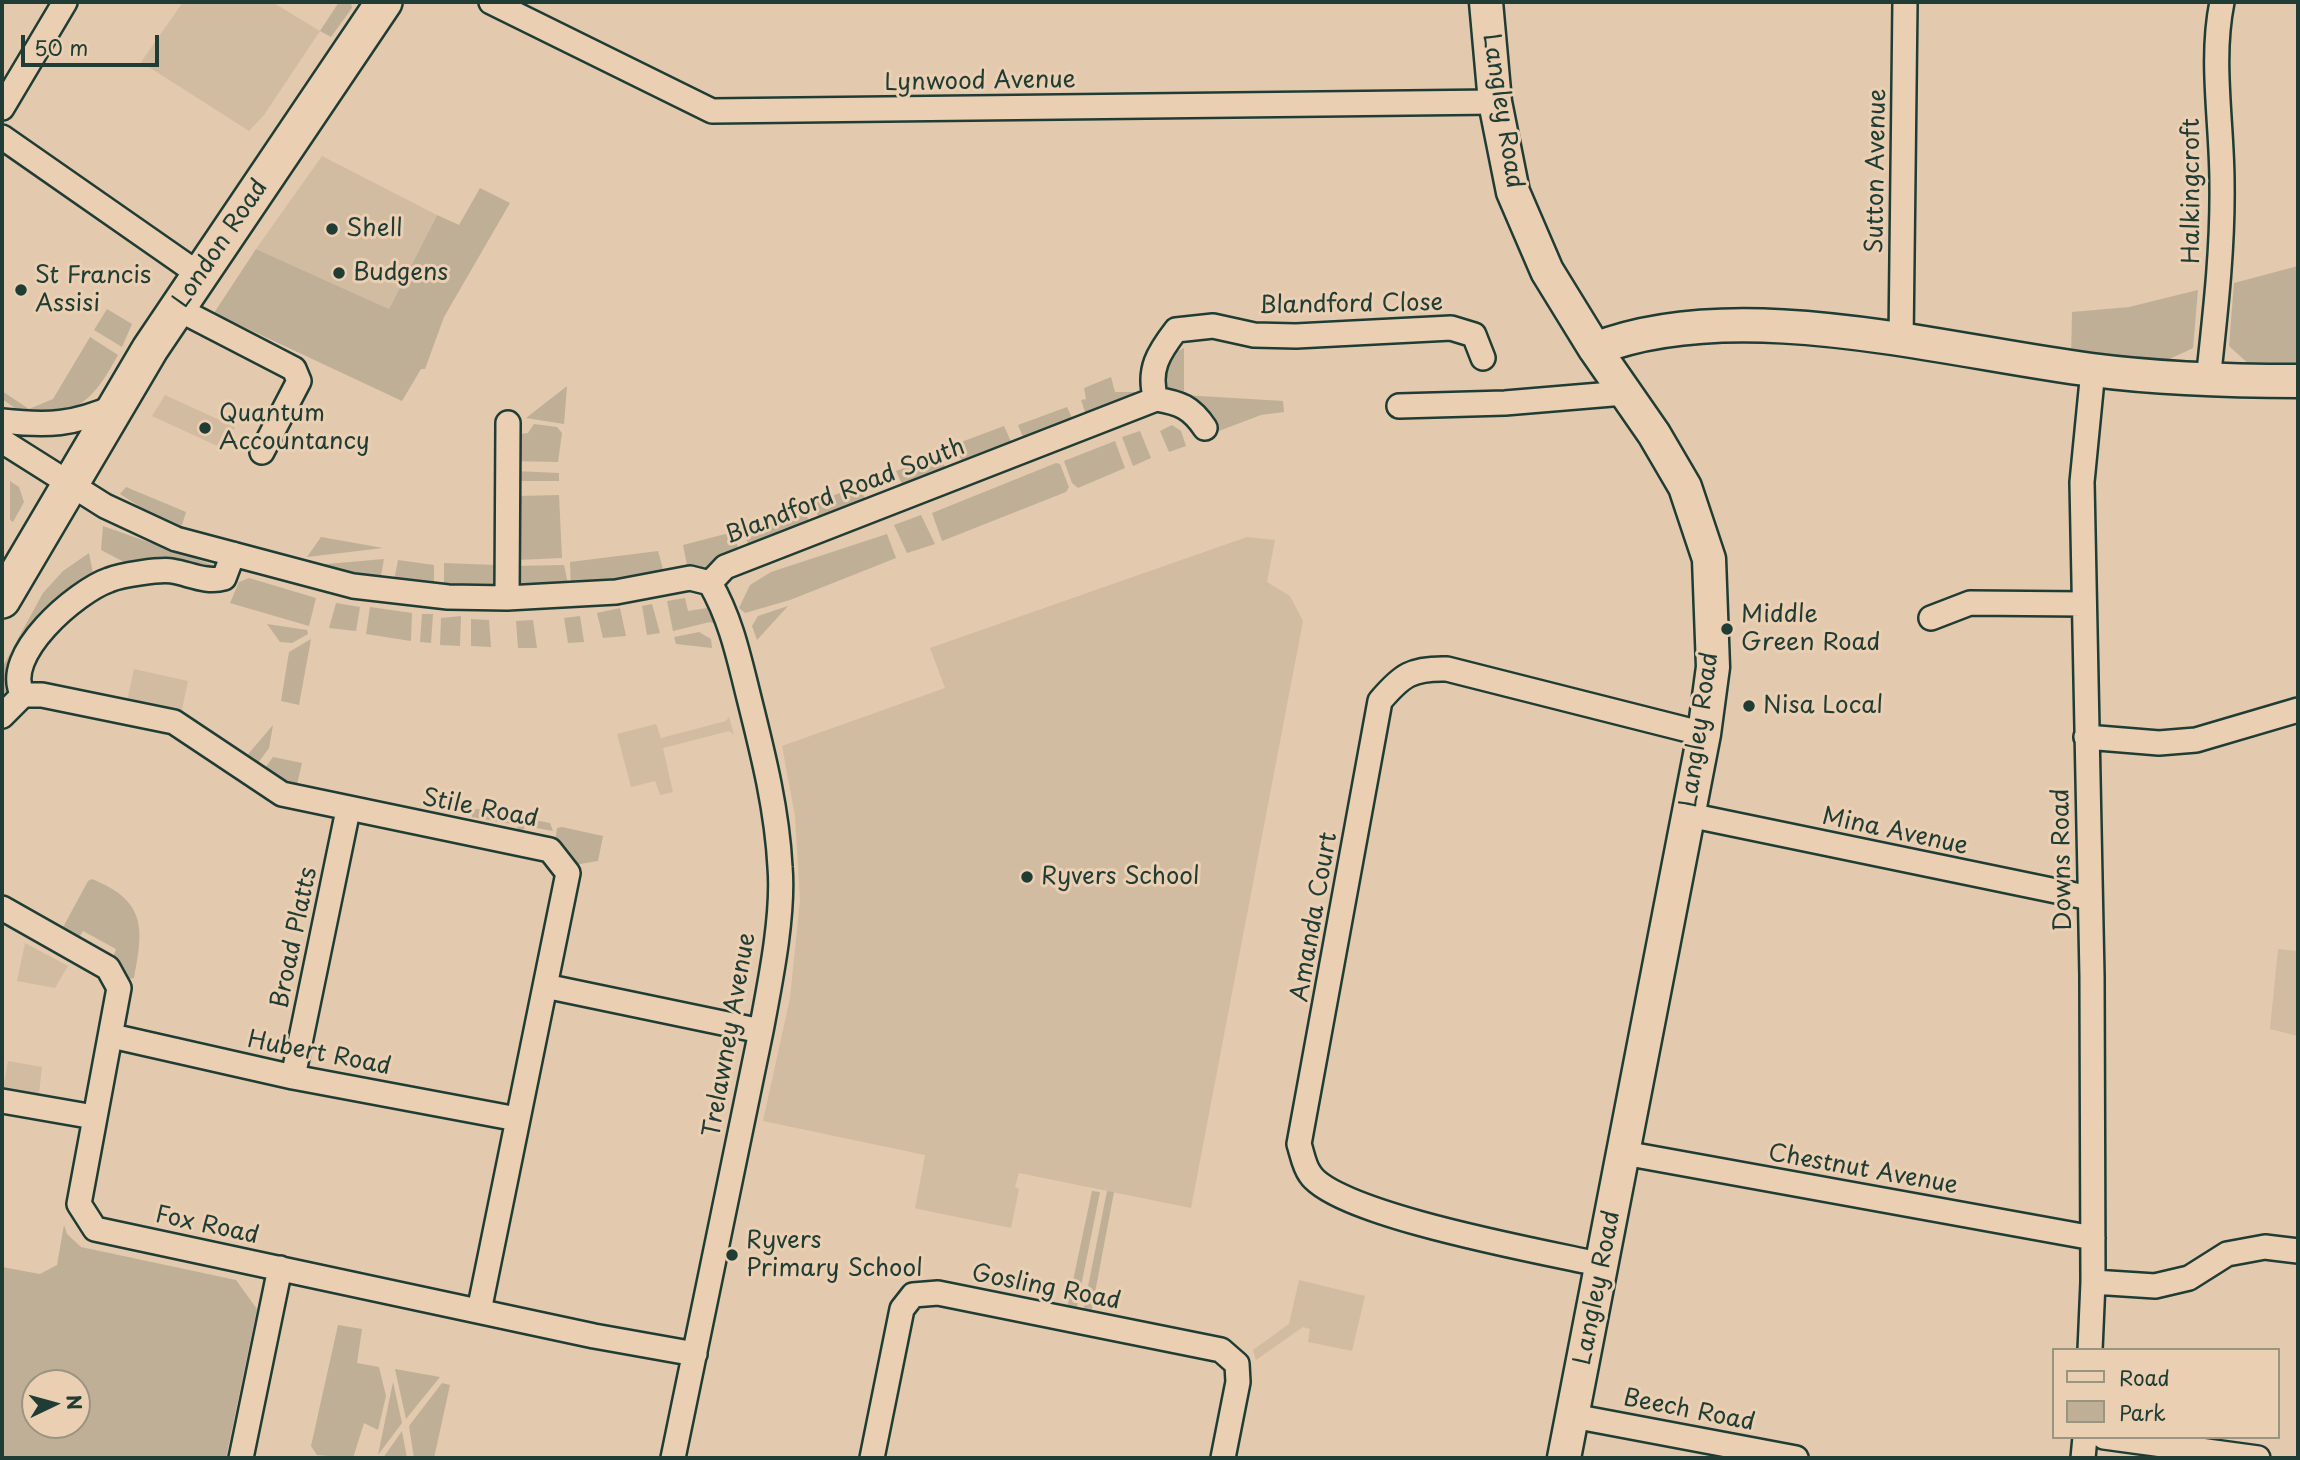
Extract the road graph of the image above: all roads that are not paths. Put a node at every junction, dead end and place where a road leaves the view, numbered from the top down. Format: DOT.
graph roads {
  1 [pos="65,2"];
  2 [pos="491,2"];
  3 [pos="1486,2"];
  4 [pos="1905,2"];
  5 [pos="2222,2"];
  6 [pos="381,3"];
  7 [pos="1495,102"];
  8 [pos="2,108"];
  9 [pos="2,137"];
  10 [pos="200,275"];
  11 [pos="178,309"];
  12 [pos="1901,342"];
  13 [pos="1595,349"];
  14 [pos="1483,358"];
  15 [pos="2094,370"];
  16 [pos="2208,381"];
  17 [pos="2298,381"];
  18 [pos="1624,393"];
  19 [pos="1156,399"];
  20 [pos="116,406"];
  21 [pos="1399,406"];
  22 [pos="2,421"];
  23 [pos="508,423"];
  24 [pos="1206,428"];
  25 [pos="2,441"];
  26 [pos="262,452"];
  27 [pos="71,486"];
  28 [pos="233,554"];
  29 [pos="710,583"];
  30 [pos="507,598"];
  31 [pos="2,600"];
  32 [pos="2083,604"];
  33 [pos="1931,618"];
  34 [pos="23,695"];
  35 [pos="2298,710"];
  36 [pos="2,716"];
  37 [pos="1704,734"];
  38 [pos="2086,737"];
  39 [pos="348,810"];
  40 [pos="1689,816"];
  41 [pos="2090,898"];
  42 [pos="2,908"];
  43 [pos="545,986"];
  44 [pos="761,1031"];
  45 [pos="112,1036"];
  46 [pos="293,1077"];
  47 [pos="2,1101"];
  48 [pos="94,1117"];
  49 [pos="517,1119"];
  50 [pos="1624,1153"];
  51 [pos="2093,1238"];
  52 [pos="2298,1251"];
  53 [pos="1603,1265"];
  54 [pos="280,1268"];
  55 [pos="2093,1282"];
  56 [pos="479,1311"];
  57 [pos="2090,1348"];
  58 [pos="695,1354"];
  59 [pos="1573,1416"];
  60 [pos="2085,1439"];
  61 [pos="2119,1439"];
  62 [pos="241,1458"];
  63 [pos="673,1458"];
  64 [pos="872,1458"];
  65 [pos="1223,1458"];
  66 [pos="1564,1458"];
  67 [pos="1796,1458"];
  68 [pos="2083,1458"];
  69 [pos="2259,1458"];
  1 -- 8 [label="street"];
  2 -- 7 [label="street, Lynwood Avenue"];
  3 -- 7 [label="street, Langley Road"];
  4 -- 12 [label="street, Sutton Avenue"];
  5 -- 16 [label="street, Halkingcroft"];
  6 -- 10 [label="main road, London Road"];
  7 -- 13 [label="street, Langley Road"];
  9 -- 10 [label="street"];
  10 -- 11 [label="main road, London Road"];
  11 -- 20 [label="main road, London Road"];
  11 -- 26 [label="street"];
  12 -- 13 [label="street"];
  12 -- 15 [label="street"];
  13 -- 18 [label="street, Langley Road"];
  14 -- 19 [label="street, Blandford Close"];
  15 -- 16 [label="street"];
  15 -- 32 [label="street, Downs Road"];
  16 -- 17 [label="street"];
  18 -- 21 [label="street"];
  18 -- 37 [label="street, Langley Road"];
  19 -- 24 [label="street"];
  19 -- 29 [label="street, Blandford Road South"];
  20 -- 22 [label="street"];
  20 -- 27 [label="main road, London Road"];
  23 -- 30 [label="street"];
  25 -- 27 [label="street"];
  27 -- 28 [label="street"];
  27 -- 31 [label="main road, London Road"];
  28 -- 30 [label="street"];
  28 -- 34 [label="street"];
  29 -- 30 [label="street"];
  29 -- 44 [label="street, Trelawney Avenue"];
  32 -- 33 [label="street"];
  32 -- 38 [label="street, Downs Road"];
  34 -- 36 [label="street"];
  34 -- 39 [label="street, Stile Road"];
  35 -- 38 [label="street"];
  37 -- 40 [label="street, Langley Road"];
  37 -- 53 [label="street, Amanda Court"];
  38 -- 41 [label="street, Downs Road"];
  39 -- 43 [label="street, Stile Road"];
  39 -- 46 [label="street, Broad Platts"];
  40 -- 41 [label="street, Mina Avenue"];
  40 -- 50 [label="street, Langley Road"];
  41 -- 51 [label="street, Downs Road"];
  42 -- 45 [label="street, Fox Road"];
  43 -- 44 [label="street"];
  43 -- 49 [label="street, Stile Road"];
  44 -- 58 [label="street, Trelawney Avenue"];
  45 -- 46 [label="street, Hubert Road"];
  45 -- 48 [label="street, Fox Road"];
  46 -- 49 [label="street, Hubert Road"];
  47 -- 48 [label="street"];
  48 -- 54 [label="street, Fox Road"];
  49 -- 56 [label="street, Stile Road"];
  50 -- 51 [label="street, Chestnut Avenue"];
  50 -- 53 [label="street, Langley Road"];
  51 -- 55 [label="street, Downs Road"];
  52 -- 55 [label="street"];
  53 -- 59 [label="street, Langley Road"];
  54 -- 56 [label="street, Fox Road"];
  54 -- 62 [label="street"];
  55 -- 57 [label="street, Downs Road"];
  56 -- 58 [label="street, Fox Road"];
  58 -- 63 [label="street, Trelawney Avenue"];
  59 -- 66 [label="street, Langley Road"];
  59 -- 67 [label="street, Beech Road"];
  60 -- 68 [label="street"];
  61 -- 69 [label="street"];
  64 -- 65 [label="street, Gosling Road"];
}
